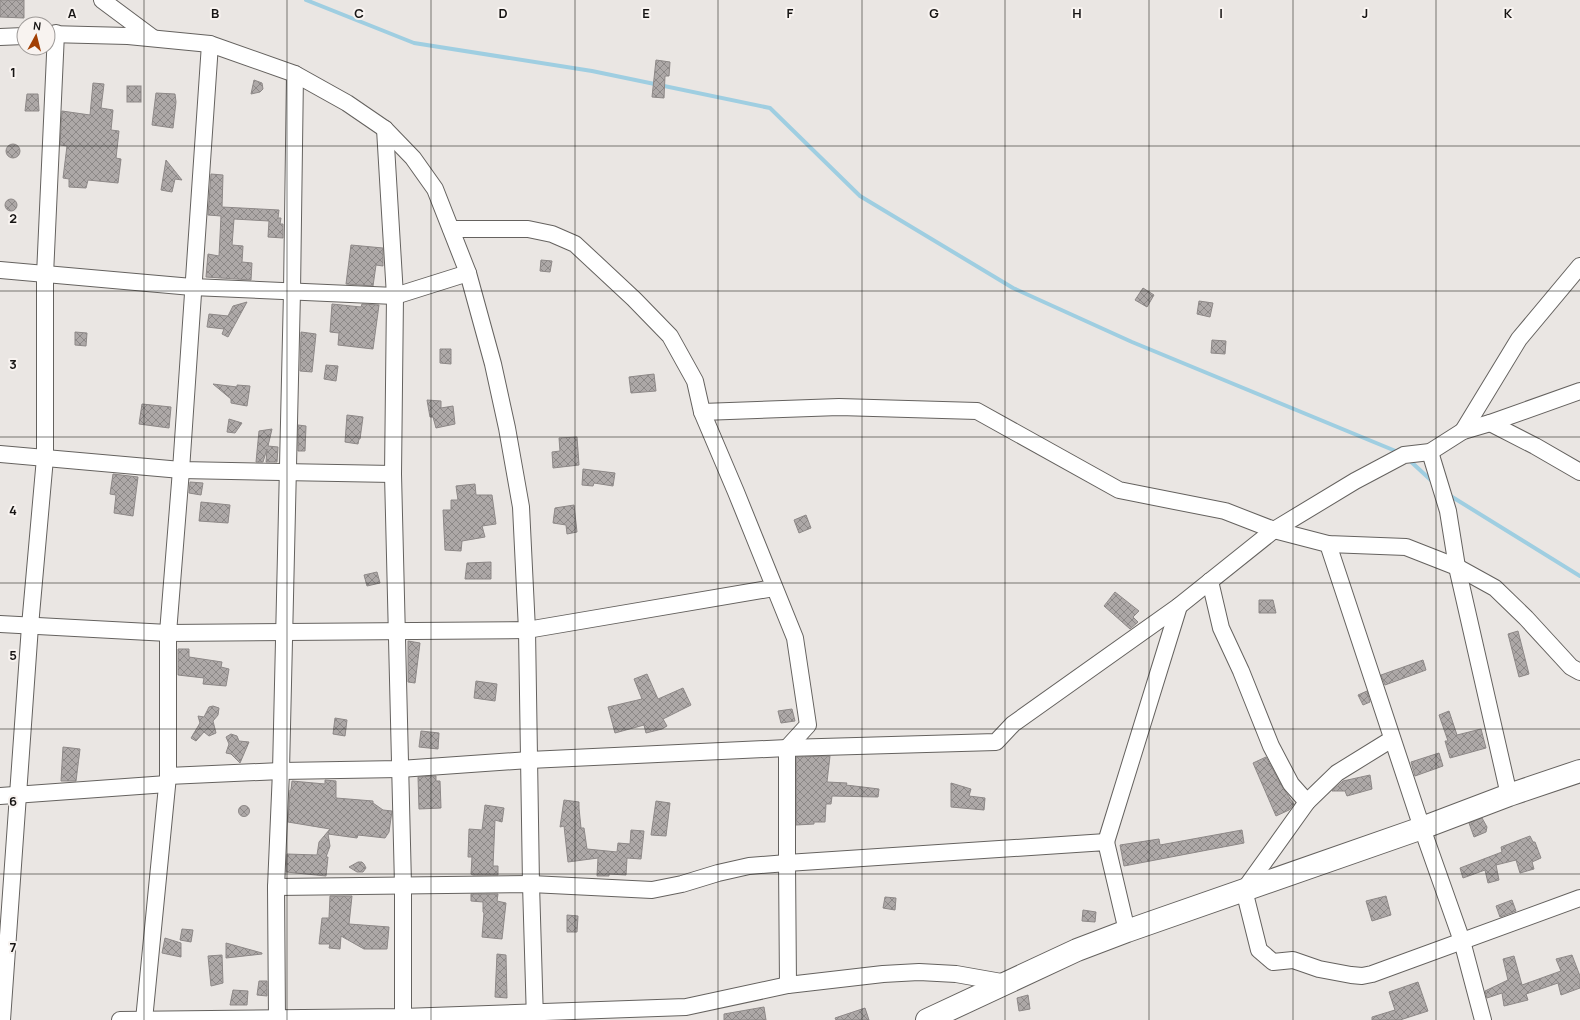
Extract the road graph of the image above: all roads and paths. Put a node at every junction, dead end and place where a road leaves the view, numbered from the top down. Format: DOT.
graph roads {
  1 [pos="102,0"];
  2 [pos="56,34"];
  3 [pos="16,37"];
  4 [pos="0,38"];
  5 [pos="153,38"];
  6 [pos="210,44"];
  7 [pos="51,56"];
  8 [pos="295,74"];
  9 [pos="385,129"];
  10 [pos="451,229"];
  11 [pos="1580,266"];
  12 [pos="0,270"];
  13 [pos="468,273"];
  14 [pos="45,275"];
  15 [pos="192,287"];
  16 [pos="292,292"];
  17 [pos="395,296"];
  18 [pos="1580,391"];
  19 [pos="702,412"];
  20 [pos="1490,423"];
  21 [pos="1463,430"];
  22 [pos="1430,452"];
  23 [pos="0,454"];
  24 [pos="45,458"];
  25 [pos="181,470"];
  26 [pos="287,472"];
  27 [pos="1580,472"];
  28 [pos="393,474"];
  29 [pos="1274,530"];
  30 [pos="1328,544"];
  31 [pos="1457,567"];
  32 [pos="1210,581"];
  33 [pos="774,588"];
  34 [pos="1179,606"];
  35 [pos="0,624"];
  36 [pos="30,626"];
  37 [pos="527,630"];
  38 [pos="397,631"];
  39 [pos="283,632"];
  40 [pos="168,633"];
  41 [pos="1580,672"];
  42 [pos="1392,738"];
  43 [pos="787,748"];
  44 [pos="529,760"];
  45 [pos="400,769"];
  46 [pos="281,770"];
  47 [pos="1580,771"];
  48 [pos="167,780"];
  49 [pos="19,794"];
  50 [pos="1509,795"];
  51 [pos="0,796"];
  52 [pos="1307,802"];
  53 [pos="1422,828"];
  54 [pos="1106,842"];
  55 [pos="787,863"];
  56 [pos="531,884"];
  57 [pos="403,885"];
  58 [pos="276,887"];
  59 [pos="1244,890"];
  60 [pos="1580,898"];
  61 [pos="1127,930"];
  62 [pos="1462,941"];
  63 [pos="1007,983"];
  64 [pos="788,985"];
  65 [pos="534,1016"];
  66 [pos="403,1019"];
  67 [pos="2,1020"];
  68 [pos="120,1020"];
  69 [pos="144,1020"];
  70 [pos="277,1020"];
  71 [pos="927,1020"];
  72 [pos="1483,1020"];
  1 -- 5 [label="street"];
  2 -- 5 [label="street"];
  3 -- 4 [label="street"];
  5 -- 6 [label="street"];
  6 -- 8 [label="street"];
  6 -- 15 [label="street"];
  7 -- 14 [label="street"];
  8 -- 9 [label="street"];
  8 -- 16 [label="street"];
  9 -- 10 [label="street"];
  9 -- 17 [label="street"];
  10 -- 13 [label="street"];
  10 -- 19 [label="street"];
  11 -- 21 [label="street"];
  12 -- 14 [label="street"];
  13 -- 17 [label="street"];
  13 -- 37 [label="street"];
  14 -- 15 [label="street"];
  14 -- 24 [label="street"];
  15 -- 16 [label="street"];
  15 -- 25 [label="street"];
  16 -- 17 [label="street"];
  16 -- 26 [label="street"];
  17 -- 28 [label="street"];
  18 -- 20 [label="street"];
  19 -- 29 [label="street"];
  19 -- 33 [label="street"];
  20 -- 21 [label="street"];
  20 -- 27 [label="street"];
  21 -- 22 [label="street"];
  22 -- 29 [label="street"];
  22 -- 31 [label="street"];
  23 -- 24 [label="street"];
  24 -- 25 [label="street"];
  24 -- 36 [label="street"];
  25 -- 26 [label="street"];
  25 -- 40 [label="street"];
  26 -- 28 [label="street"];
  26 -- 39 [label="street"];
  28 -- 38 [label="street"];
  29 -- 30 [label="street"];
  29 -- 32 [label="street"];
  30 -- 31 [label="street"];
  30 -- 42 [label="street"];
  31 -- 41 [label="street"];
  31 -- 50 [label="street"];
  32 -- 34 [label="street"];
  32 -- 52 [label="street"];
  33 -- 37 [label="street"];
  33 -- 43 [label="street"];
  34 -- 43 [label="street"];
  34 -- 54 [label="street"];
  35 -- 36 [label="street"];
  36 -- 40 [label="street"];
  36 -- 49 [label="street"];
  37 -- 38 [label="street"];
  37 -- 44 [label="street"];
  38 -- 39 [label="street"];
  38 -- 45 [label="street"];
  39 -- 40 [label="street"];
  39 -- 46 [label="street"];
  40 -- 48 [label="street"];
  42 -- 52 [label="street"];
  42 -- 53 [label="street"];
  43 -- 44 [label="street"];
  43 -- 55 [label="street"];
  44 -- 45 [label="street"];
  44 -- 56 [label="street"];
  45 -- 46 [label="street"];
  45 -- 57 [label="street"];
  46 -- 48 [label="street"];
  46 -- 58 [label="street"];
  47 -- 50 [label="main road"];
  48 -- 49 [label="street"];
  48 -- 69 [label="street"];
  49 -- 51 [label="street"];
  49 -- 67 [label="street"];
  50 -- 53 [label="main road"];
  52 -- 59 [label="street"];
  53 -- 59 [label="main road"];
  53 -- 62 [label="street"];
  54 -- 55 [label="street"];
  54 -- 61 [label="street"];
  55 -- 56 [label="street"];
  55 -- 64 [label="street"];
  56 -- 57 [label="street"];
  56 -- 65 [label="street"];
  57 -- 58 [label="street"];
  57 -- 66 [label="street"];
  58 -- 70 [label="street"];
  59 -- 61 [label="main road"];
  59 -- 62 [label="street"];
  60 -- 62 [label="street"];
  61 -- 63 [label="main road"];
  62 -- 72 [label="street"];
  63 -- 64 [label="street"];
  63 -- 71 [label="main road"];
  64 -- 65 [label="street"];
  65 -- 66 [label="street"];
  66 -- 70 [label="street"];
  68 -- 69 [label="street"];
  69 -- 70 [label="street"];
}
